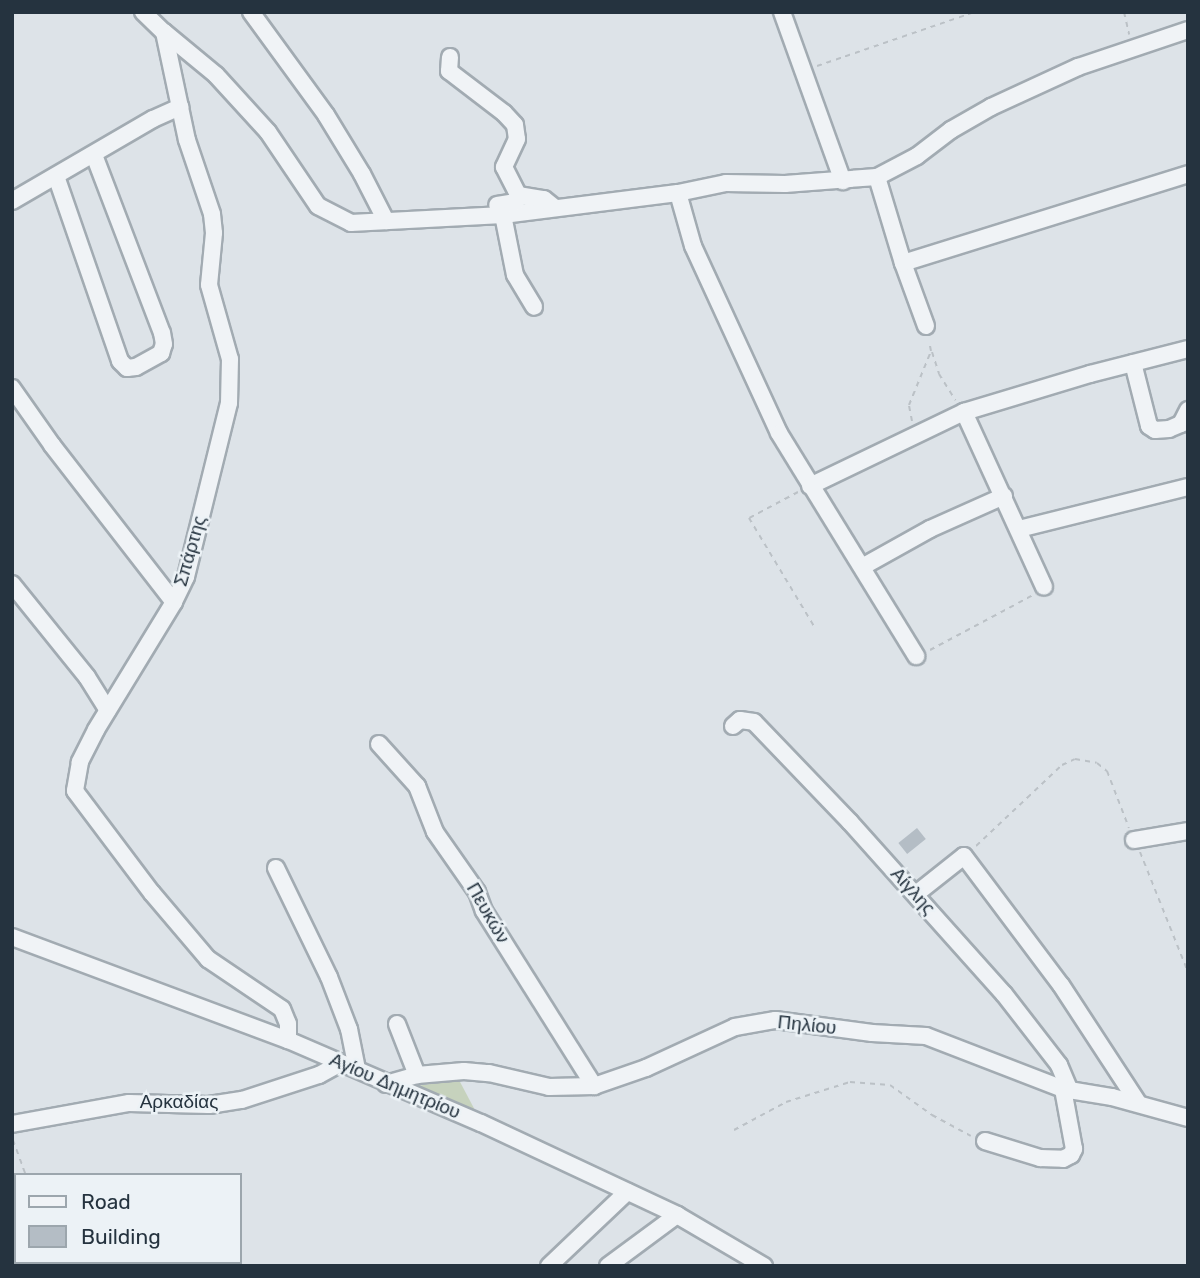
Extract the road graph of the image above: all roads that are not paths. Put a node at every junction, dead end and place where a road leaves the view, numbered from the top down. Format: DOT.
graph roads {
  1 [pos="143,12"];
  2 [pos="251,12"];
  3 [pos="782,12"];
  4 [pos="1188,30"];
  5 [pos="164,32"];
  6 [pos="450,57"];
  7 [pos="180,107"];
  8 [pos="94,155"];
  9 [pos="1188,174"];
  10 [pos="56,176"];
  11 [pos="877,177"];
  12 [pos="843,181"];
  13 [pos="678,193"];
  14 [pos="518,195"];
  15 [pos="12,201"];
  16 [pos="555,208"];
  17 [pos="503,215"];
  18 [pos="463,217"];
  19 [pos="386,221"];
  20 [pos="903,263"];
  21 [pos="534,307"];
  22 [pos="926,326"];
  23 [pos="1188,349"];
  24 [pos="1133,363"];
  25 [pos="12,388"];
  26 [pos="1188,410"];
  27 [pos="964,412"];
  28 [pos="810,486"];
  29 [pos="1188,487"];
  30 [pos="1004,496"];
  31 [pos="1018,530"];
  32 [pos="862,567"];
  33 [pos="12,584"];
  34 [pos="1044,587"];
  35 [pos="174,602"];
  36 [pos="916,656"];
  37 [pos="108,709"];
  38 [pos="733,726"];
  39 [pos="379,744"];
  40 [pos="1188,831"];
  41 [pos="1134,840"];
  42 [pos="276,868"];
  43 [pos="916,894"];
  44 [pos="12,937"];
  45 [pos="397,1024"];
  46 [pos="288,1040"];
  47 [pos="341,1063"];
  48 [pos="357,1069"];
  49 [pos="417,1075"];
  50 [pos="386,1084"];
  51 [pos="594,1086"];
  52 [pos="1066,1090"];
  53 [pos="1139,1104"];
  54 [pos="1188,1118"];
  55 [pos="12,1124"];
  56 [pos="985,1141"];
  57 [pos="627,1192"];
  58 [pos="677,1215"];
  59 [pos="549,1266"];
  60 [pos="608,1266"];
  61 [pos="764,1266"];
  1 -- 5 [label="street"];
  2 -- 19 [label="street"];
  3 -- 12 [label="street"];
  4 -- 11 [label="street"];
  5 -- 7 [label="street, Σπάρτης"];
  5 -- 19 [label="street"];
  6 -- 14 [label="street"];
  7 -- 8 [label="street"];
  7 -- 35 [label="street, Σπάρτης"];
  8 -- 10 [label="street"];
  8 -- 10 [label="street"];
  9 -- 20 [label="street"];
  10 -- 15 [label="street"];
  11 -- 12 [label="street"];
  11 -- 20 [label="street"];
  12 -- 13 [label="street"];
  13 -- 16 [label="street"];
  13 -- 28 [label="street"];
  14 -- 16 [label="street"];
  14 -- 18 [label="street"];
  16 -- 17 [label="street"];
  17 -- 18 [label="street"];
  17 -- 21 [label="street"];
  18 -- 19 [label="street"];
  20 -- 22 [label="street"];
  23 -- 24 [label="street"];
  24 -- 26 [label="street"];
  24 -- 27 [label="street"];
  25 -- 35 [label="street"];
  27 -- 28 [label="street"];
  27 -- 30 [label="street"];
  28 -- 32 [label="street"];
  29 -- 31 [label="street"];
  30 -- 31 [label="street"];
  30 -- 32 [label="street"];
  31 -- 34 [label="street"];
  32 -- 36 [label="street"];
  33 -- 37 [label="street"];
  35 -- 37 [label="street, Σπάρτης"];
  37 -- 46 [label="street, Σπάρτης"];
  38 -- 43 [label="street, Αίγλης"];
  39 -- 51 [label="street, Πευκών"];
  40 -- 41 [label="street"];
  42 -- 48 [label="street"];
  43 -- 52 [label="street, Αίγλης"];
  43 -- 53 [label="street"];
  44 -- 46 [label="street, Αγίου Δημητρίου"];
  45 -- 49 [label="street"];
  46 -- 47 [label="street, Αγίου Δημητρίου"];
  47 -- 48 [label="street, Αγίου Δημητρίου"];
  47 -- 55 [label="street, Αρκαδίας"];
  48 -- 50 [label="street, Αγίου Δημητρίου"];
  49 -- 50 [label="street, Πηλίου"];
  49 -- 51 [label="street, Πηλίου"];
  50 -- 57 [label="street, Αγίου Δημητρίου"];
  51 -- 52 [label="street, Πηλίου"];
  52 -- 53 [label="street, Πηλίου"];
  52 -- 56 [label="street, Αίγλης"];
  53 -- 54 [label="street, Πηλίου"];
  57 -- 58 [label="street, Αγίου Δημητρίου"];
  57 -- 59 [label="street"];
  58 -- 60 [label="street"];
  58 -- 61 [label="street, Αγίου Δημητρίου"];
}
